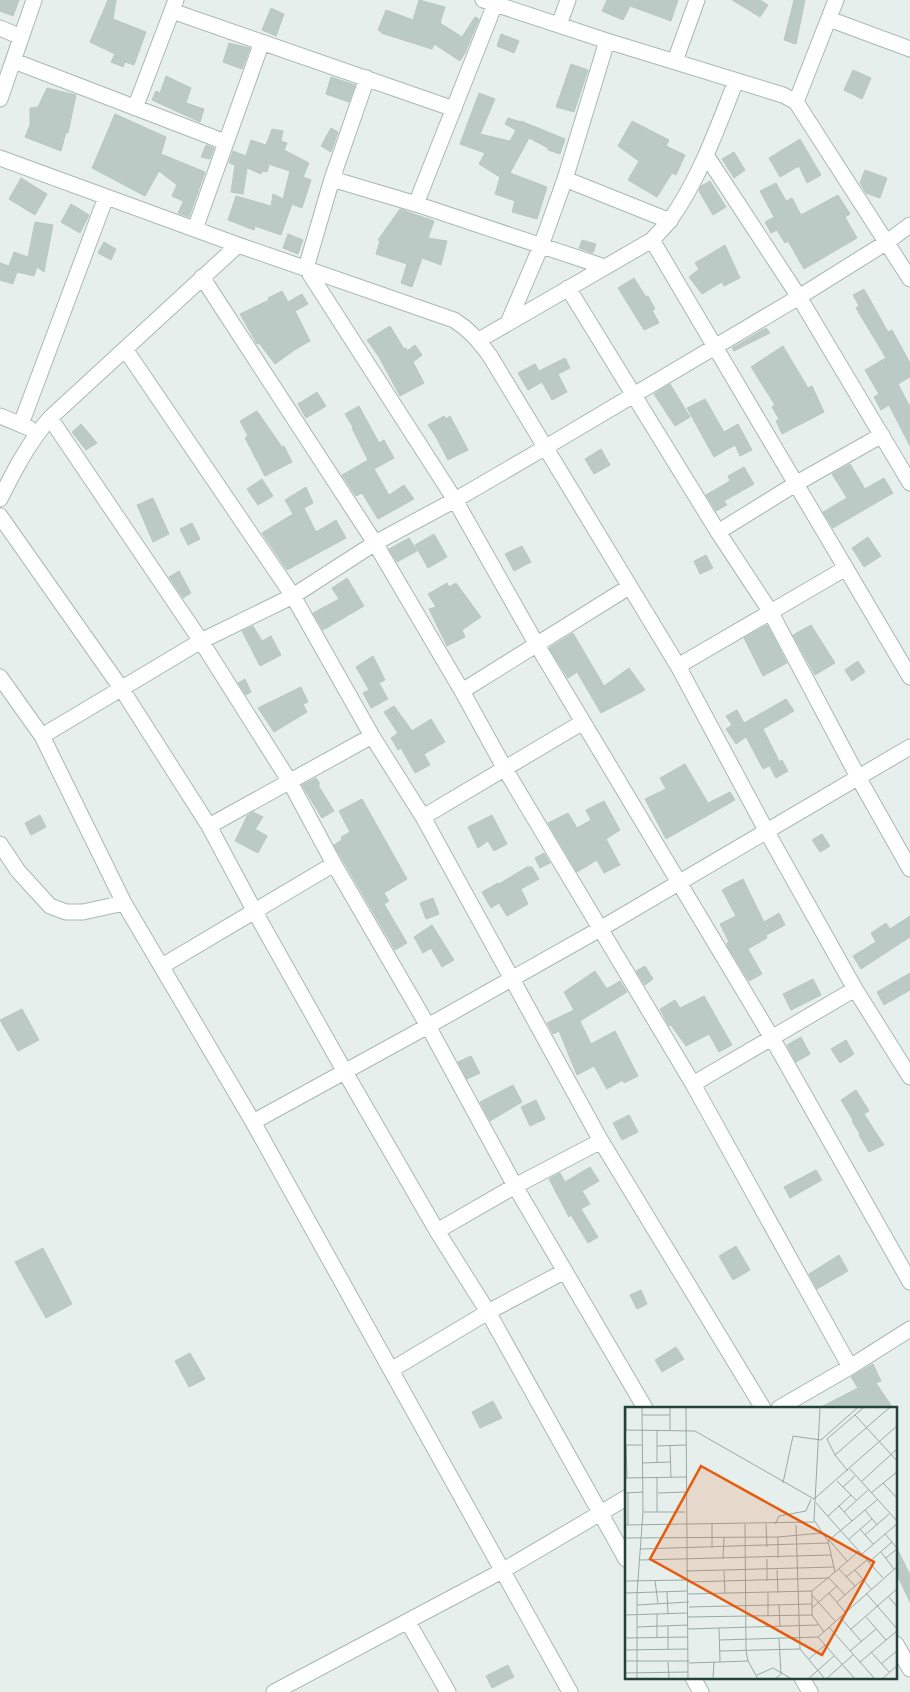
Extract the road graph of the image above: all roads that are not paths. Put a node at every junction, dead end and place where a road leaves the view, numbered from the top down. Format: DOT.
graph roads {
  1 [pos="34,0"];
  2 [pos="568,0"];
  3 [pos="697,0"];
  4 [pos="836,0"];
  5 [pos="489,2"];
  6 [pos="174,6"];
  7 [pos="829,19"];
  8 [pos="559,24"];
  9 [pos="0,28"];
  10 [pos="21,37"];
  11 [pos="607,41"];
  12 [pos="262,42"];
  13 [pos="910,49"];
  14 [pos="14,61"];
  15 [pos="675,61"];
  16 [pos="367,78"];
  17 [pos="736,81"];
  18 [pos="0,99"];
  19 [pos="796,102"];
  20 [pos="135,108"];
  21 [pos="454,109"];
  22 [pos="225,142"];
  23 [pos="706,155"];
  24 [pos="0,158"];
  25 [pos="332,179"];
  26 [pos="565,179"];
  27 [pos="106,197"];
  28 [pos="416,204"];
  29 [pos="670,221"];
  30 [pos="910,225"];
  31 [pos="195,229"];
  32 [pos="652,240"];
  33 [pos="888,242"];
  34 [pos="238,245"];
  35 [pos="541,246"];
  36 [pos="605,267"];
  37 [pos="306,268"];
  38 [pos="202,277"];
  39 [pos="910,279"];
  40 [pos="568,288"];
  41 [pos="799,297"];
  42 [pos="508,323"];
  43 [pos="479,340"];
  44 [pos="714,347"];
  45 [pos="126,349"];
  46 [pos="634,393"];
  47 [pos="0,416"];
  48 [pos="50,418"];
  49 [pos="21,424"];
  50 [pos="38,432"];
  51 [pos="882,435"];
  52 [pos="546,447"];
  53 [pos="797,483"];
  54 [pos="910,483"];
  55 [pos="0,500"];
  56 [pos="455,500"];
  57 [pos="0,516"];
  58 [pos="718,532"];
  59 [pos="375,543"];
  60 [pos="846,568"];
  61 [pos="629,587"];
  62 [pos="293,596"];
  63 [pos="770,611"];
  64 [pos="201,641"];
  65 [pos="537,645"];
  66 [pos="678,666"];
  67 [pos="910,676"];
  68 [pos="0,677"];
  69 [pos="121,688"];
  70 [pos="462,691"];
  71 [pos="583,722"];
  72 [pos="42,736"];
  73 [pos="372,736"];
  74 [pos="910,747"];
  75 [pos="505,769"];
  76 [pos="858,777"];
  77 [pos="290,782"];
  78 [pos="423,817"];
  79 [pos="209,826"];
  80 [pos="767,832"];
  81 [pos="0,844"];
  82 [pos="334,864"];
  83 [pos="910,869"];
  84 [pos="679,881"];
  85 [pos="124,903"];
  86 [pos="255,912"];
  87 [pos="600,929"];
  88 [pos="162,966"];
  89 [pos="512,978"];
  90 [pos="855,989"];
  91 [pos="428,1026"];
  92 [pos="772,1038"];
  93 [pos="346,1072"];
  94 [pos="910,1077"];
  95 [pos="693,1084"];
  96 [pos="254,1122"];
  97 [pos="601,1141"];
  98 [pos="515,1186"];
  99 [pos="437,1231"];
  100 [pos="565,1271"];
  101 [pos="910,1282"];
  102 [pos="488,1312"];
  103 [pos="910,1329"];
  104 [pos="850,1367"];
  105 [pos="391,1370"];
  106 [pos="644,1407"];
  107 [pos="762,1407"];
  108 [pos="781,1407"];
  109 [pos="625,1499"];
  110 [pos="601,1514"];
  111 [pos="625,1557"];
  112 [pos="502,1571"];
  113 [pos="408,1622"];
  114 [pos="898,1648"];
  115 [pos="910,1669"];
  116 [pos="694,1680"];
  117 [pos="803,1680"];
  118 [pos="274,1692"];
  119 [pos="448,1692"];
  120 [pos="570,1692"];
  121 [pos="701,1692"];
  122 [pos="810,1692"];
  1 -- 10 [label="street"];
  2 -- 8 [label="street"];
  3 -- 15 [label="street"];
  4 -- 7 [label="street"];
  5 -- 8 [label="street"];
  5 -- 21 [label="street"];
  6 -- 12 [label="street"];
  6 -- 20 [label="street"];
  7 -- 13 [label="street"];
  7 -- 19 [label="street"];
  8 -- 11 [label="street"];
  9 -- 10 [label="street"];
  10 -- 14 [label="street"];
  11 -- 15 [label="street"];
  11 -- 26 [label="street"];
  12 -- 16 [label="street"];
  12 -- 22 [label="street"];
  14 -- 18 [label="street"];
  14 -- 20 [label="street"];
  15 -- 17 [label="street"];
  16 -- 21 [label="street"];
  16 -- 25 [label="street"];
  17 -- 19 [label="street"];
  17 -- 23 [label="street"];
  19 -- 33 [label="street"];
  20 -- 22 [label="street"];
  21 -- 28 [label="street"];
  22 -- 31 [label="street"];
  23 -- 29 [label="street"];
  23 -- 41 [label="street"];
  24 -- 27 [label="street"];
  25 -- 28 [label="street"];
  25 -- 37 [label="street"];
  26 -- 29 [label="street"];
  26 -- 35 [label="street"];
  27 -- 31 [label="street"];
  27 -- 49 [label="street"];
  28 -- 35 [label="street"];
  29 -- 32 [label="street"];
  30 -- 33 [label="street"];
  31 -- 34 [label="street"];
  32 -- 36 [label="street"];
  32 -- 44 [label="street"];
  33 -- 39 [label="street"];
  33 -- 41 [label="street"];
  34 -- 37 [label="street"];
  34 -- 38 [label="street"];
  35 -- 36 [label="street"];
  35 -- 42 [label="street"];
  36 -- 40 [label="street"];
  37 -- 43 [label="street"];
  37 -- 56 [label="street"];
  38 -- 45 [label="street"];
  38 -- 59 [label="street"];
  40 -- 42 [label="street"];
  40 -- 46 [label="street"];
  41 -- 44 [label="street"];
  41 -- 51 [label="street"];
  42 -- 43 [label="street"];
  43 -- 52 [label="street"];
  44 -- 46 [label="street"];
  44 -- 53 [label="street"];
  45 -- 48 [label="street"];
  45 -- 62 [label="street"];
  46 -- 52 [label="street"];
  46 -- 58 [label="street"];
  47 -- 49 [label="street"];
  48 -- 50 [label="street"];
  48 -- 64 [label="street"];
  49 -- 50 [label="street"];
  50 -- 55 [label="street"];
  51 -- 53 [label="street"];
  51 -- 54 [label="street"];
  52 -- 56 [label="street"];
  52 -- 61 [label="street"];
  53 -- 58 [label="street"];
  53 -- 60 [label="street"];
  56 -- 59 [label="street"];
  56 -- 65 [label="street"];
  57 -- 69 [label="street"];
  58 -- 63 [label="street"];
  59 -- 62 [label="street"];
  59 -- 70 [label="street"];
  60 -- 63 [label="street"];
  60 -- 67 [label="street"];
  61 -- 65 [label="street"];
  61 -- 66 [label="street"];
  62 -- 64 [label="street"];
  62 -- 73 [label="street"];
  63 -- 66 [label="street"];
  63 -- 76 [label="street"];
  64 -- 69 [label="street"];
  64 -- 77 [label="street"];
  65 -- 70 [label="street"];
  65 -- 71 [label="street"];
  66 -- 80 [label="street"];
  68 -- 72 [label="street"];
  69 -- 72 [label="street"];
  69 -- 79 [label="street"];
  70 -- 75 [label="street"];
  71 -- 75 [label="street"];
  71 -- 84 [label="street"];
  72 -- 85 [label="street"];
  73 -- 77 [label="street"];
  73 -- 78 [label="street"];
  74 -- 76 [label="street"];
  75 -- 78 [label="street"];
  75 -- 87 [label="street"];
  76 -- 80 [label="street"];
  76 -- 83 [label="street"];
  77 -- 79 [label="street"];
  77 -- 82 [label="street"];
  78 -- 89 [label="street"];
  79 -- 86 [label="street"];
  80 -- 84 [label="street"];
  80 -- 90 [label="street"];
  81 -- 85 [label="street"];
  82 -- 86 [label="street"];
  82 -- 91 [label="street"];
  84 -- 87 [label="street"];
  84 -- 92 [label="street"];
  85 -- 88 [label="street"];
  86 -- 88 [label="street"];
  86 -- 93 [label="street"];
  87 -- 89 [label="street"];
  87 -- 95 [label="street"];
  88 -- 96 [label="street"];
  89 -- 91 [label="street"];
  89 -- 97 [label="street"];
  90 -- 92 [label="street"];
  90 -- 94 [label="street"];
  91 -- 93 [label="street"];
  91 -- 98 [label="street"];
  92 -- 95 [label="street"];
  92 -- 101 [label="street"];
  93 -- 96 [label="street"];
  93 -- 99 [label="street"];
  95 -- 104 [label="street"];
  96 -- 105 [label="street"];
  97 -- 98 [label="street"];
  97 -- 107 [label="street"];
  98 -- 99 [label="street"];
  98 -- 100 [label="street"];
  99 -- 102 [label="street"];
  100 -- 102 [label="street"];
  100 -- 106 [label="street"];
  102 -- 105 [label="street"];
  102 -- 110 [label="street"];
  103 -- 104 [label="street"];
  104 -- 108 [label="street"];
  105 -- 112 [label="street"];
  109 -- 110 [label="street"];
  110 -- 111 [label="street"];
  110 -- 112 [label="street"];
  112 -- 113 [label="street"];
  112 -- 120 [label="street"];
  113 -- 118 [label="street"];
  113 -- 119 [label="street"];
  114 -- 115 [label="street"];
  116 -- 121 [label="street"];
  117 -- 122 [label="street"];
}
